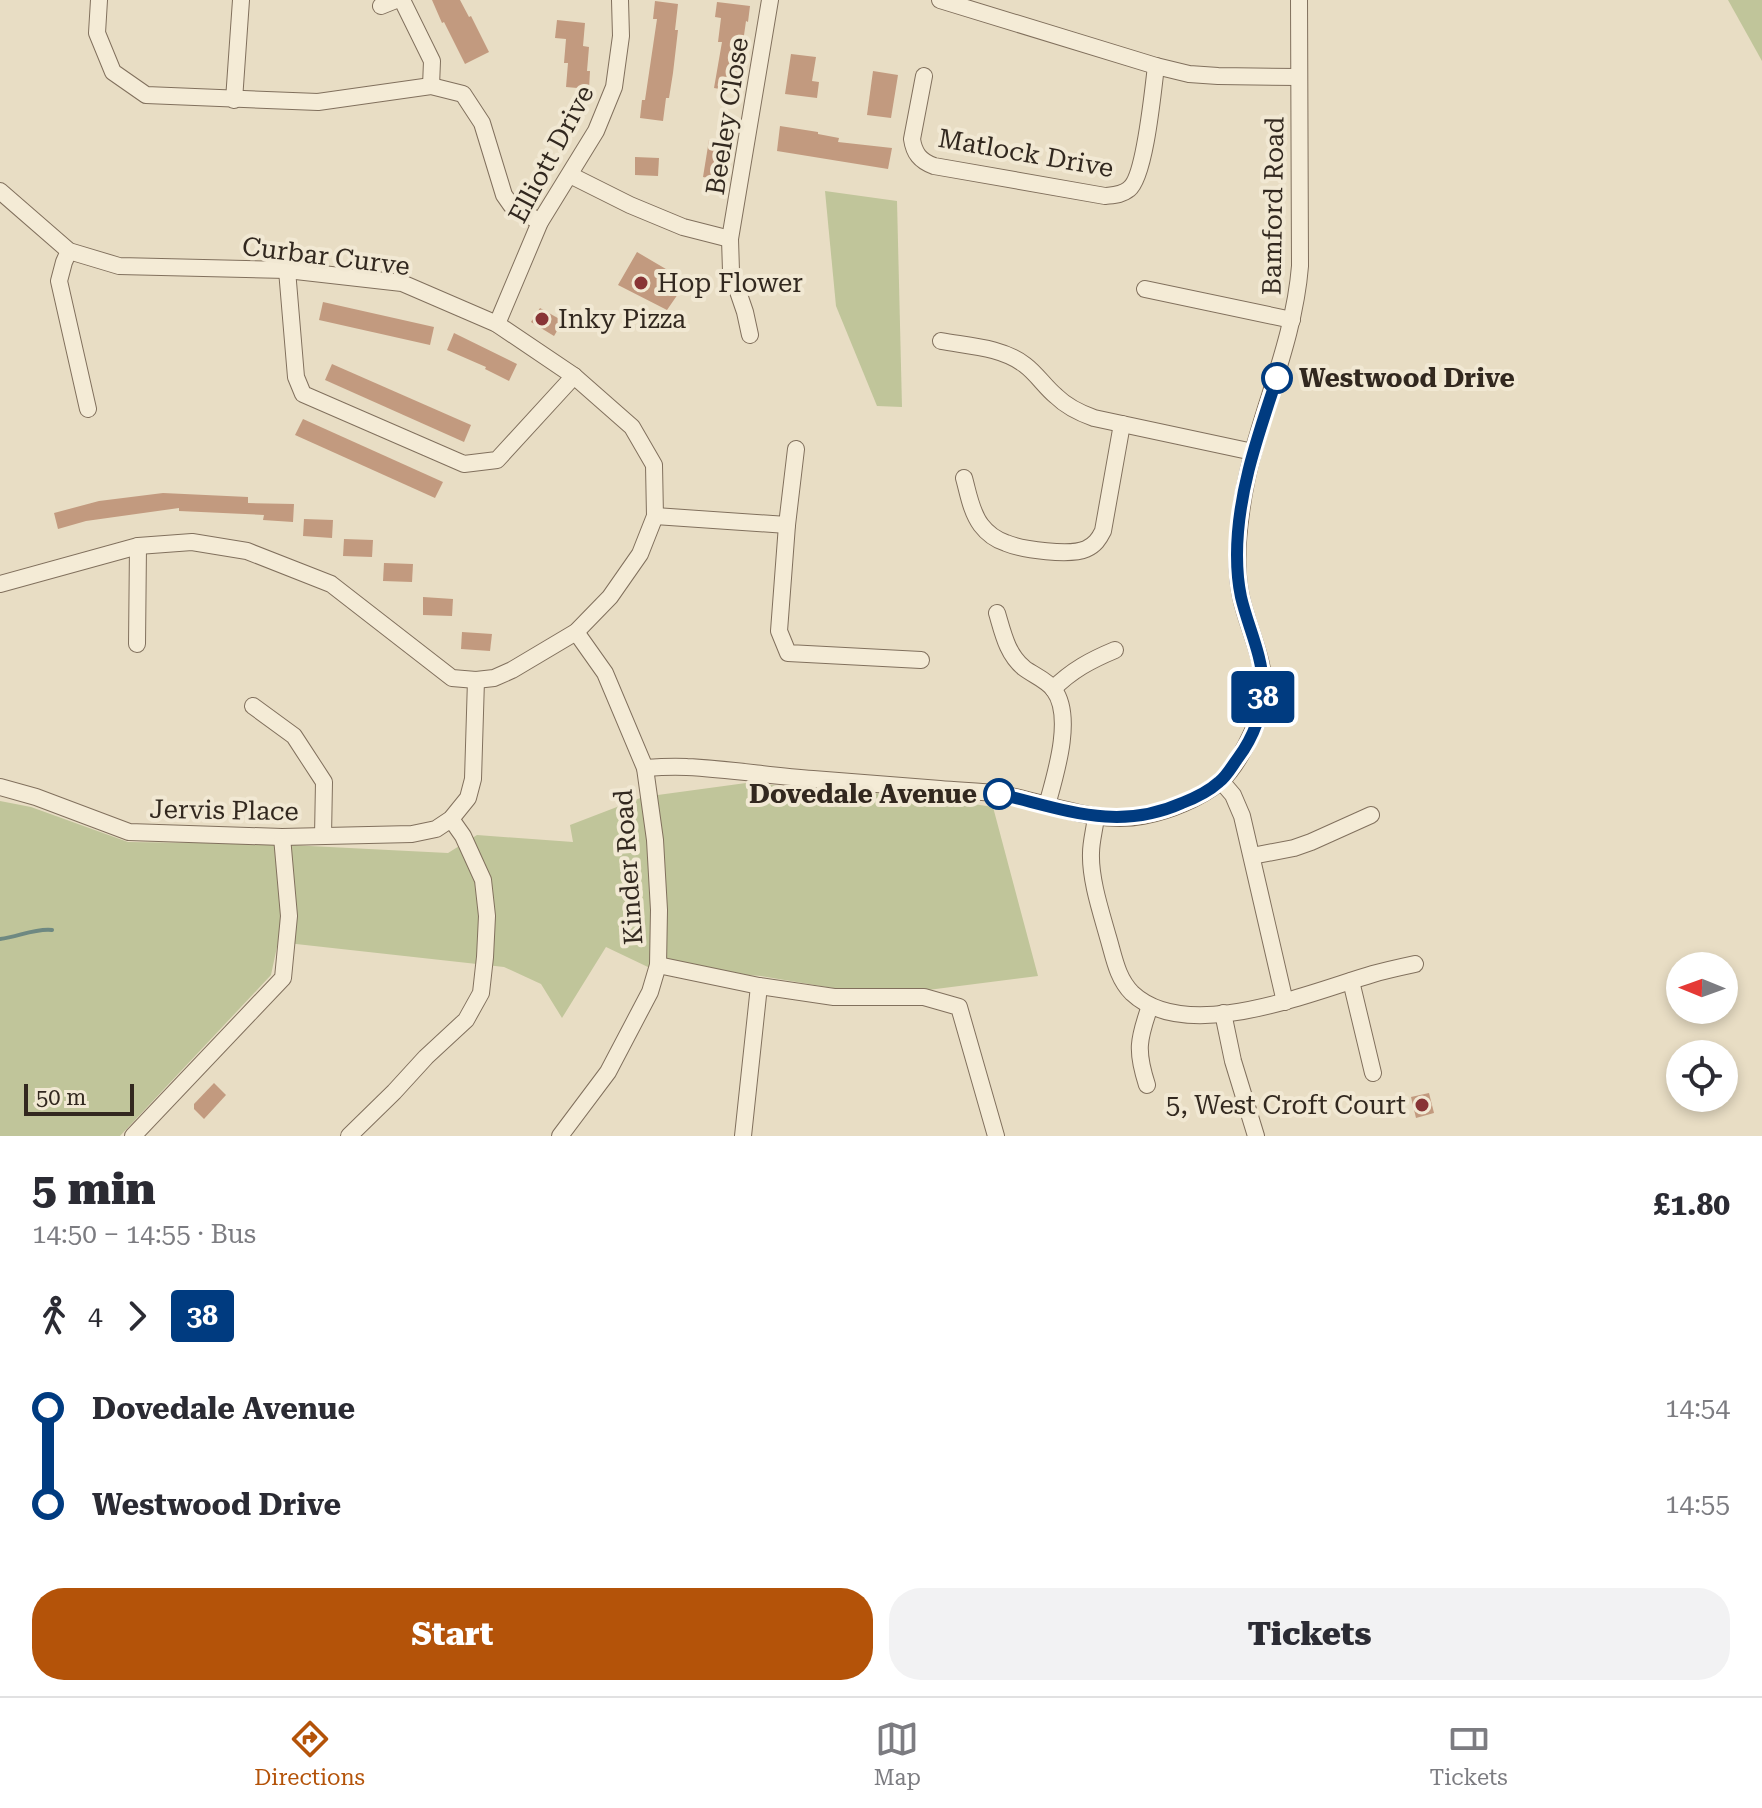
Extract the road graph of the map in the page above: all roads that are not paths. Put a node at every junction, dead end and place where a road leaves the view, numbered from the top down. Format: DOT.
graph roads {
  1 [pos="99,0"];
  2 [pos="241,0"];
  3 [pos="402,0"];
  4 [pos="620,0"];
  5 [pos="770,0"];
  6 [pos="940,0"];
  7 [pos="1299,0"];
  8 [pos="1156,66"];
  9 [pos="924,76"];
  10 [pos="1299,77"];
  11 [pos="431,86"];
  12 [pos="234,100"];
  13 [pos="570,175"];
  14 [pos="0,191"];
  15 [pos="540,222"];
  16 [pos="730,239"];
  17 [pos="69,251"];
  18 [pos="287,270"];
  19 [pos="1145,289"];
  20 [pos="1292,320"];
  21 [pos="497,324"];
  22 [pos="750,335"];
  23 [pos="941,341"];
  24 [pos="574,376"];
  25 [pos="88,409"];
  26 [pos="1122,424"];
  27 [pos="796,449"];
  28 [pos="1253,452"];
  29 [pos="964,478"];
  30 [pos="655,516"];
  31 [pos="787,525"];
  32 [pos="138,546"];
  33 [pos="0,584"];
  34 [pos="997,613"];
  35 [pos="576,632"];
  36 [pos="137,644"];
  37 [pos="1115,650"];
  38 [pos="921,660"];
  39 [pos="476,680"];
  40 [pos="1053,689"];
  41 [pos="253,706"];
  42 [pos="645,768"];
  43 [pos="1221,781"];
  44 [pos="0,787"];
  45 [pos="1047,805"];
  46 [pos="1371,815"];
  47 [pos="1096,816"];
  48 [pos="451,819"];
  49 [pos="323,836"];
  50 [pos="282,837"];
  51 [pos="1252,856"];
  52 [pos="1415,964"];
  53 [pos="658,965"];
  54 [pos="1351,981"];
  55 [pos="759,986"];
  56 [pos="1285,1002"];
  57 [pos="1150,1006"];
  58 [pos="1223,1013"];
  59 [pos="1373,1073"];
  60 [pos="1147,1085"];
  61 [pos="133,1136"];
  62 [pos="349,1136"];
  63 [pos="560,1136"];
  64 [pos="743,1136"];
  65 [pos="996,1136"];
  66 [pos="1256,1136"];
  1 -- 12 [label="street"];
  2 -- 12 [label="street"];
  3 -- 11 [label="street"];
  4 -- 13 [label="street, Elliott Drive"];
  5 -- 16 [label="street, Beeley Close"];
  6 -- 8 [label="street"];
  7 -- 10 [label="street, Bamford Road"];
  8 -- 9 [label="street, Matlock Drive"];
  8 -- 10 [label="street"];
  10 -- 20 [label="street, Bamford Road"];
  11 -- 12 [label="street"];
  11 -- 15 [label="street"];
  13 -- 15 [label="street, Elliott Drive"];
  13 -- 16 [label="street, Beeley Close"];
  14 -- 17 [label="street, Curbar Curve"];
  15 -- 21 [label="street, Elliott Drive"];
  16 -- 22 [label="street, Beeley Close"];
  17 -- 18 [label="street, Curbar Curve"];
  17 -- 25 [label="street"];
  18 -- 21 [label="street, Curbar Curve"];
  18 -- 24 [label="street"];
  19 -- 20 [label="street"];
  20 -- 28 [label="street, Bamford Road"];
  21 -- 24 [label="street, Curbar Curve"];
  23 -- 26 [label="street"];
  24 -- 30 [label="street, Curbar Curve"];
  26 -- 28 [label="street"];
  26 -- 29 [label="street"];
  27 -- 31 [label="street"];
  28 -- 43 [label="street, Bamford Road"];
  30 -- 31 [label="street"];
  30 -- 35 [label="street, Curbar Curve"];
  31 -- 38 [label="street"];
  32 -- 33 [label="street"];
  32 -- 36 [label="street"];
  32 -- 39 [label="street"];
  34 -- 40 [label="street"];
  35 -- 39 [label="street, Curbar Curve"];
  35 -- 42 [label="street, Kinder Road"];
  37 -- 40 [label="street"];
  39 -- 48 [label="street"];
  40 -- 45 [label="street"];
  41 -- 49 [label="street"];
  42 -- 45 [label="street, Bamford Road"];
  42 -- 53 [label="street, Kinder Road"];
  43 -- 47 [label="street, Bamford Road"];
  43 -- 51 [label="street"];
  44 -- 50 [label="street, Jervis Place"];
  45 -- 47 [label="street, Bamford Road"];
  46 -- 51 [label="street"];
  47 -- 57 [label="street"];
  48 -- 49 [label="street, Jervis Place"];
  48 -- 62 [label="street"];
  49 -- 50 [label="street, Jervis Place"];
  50 -- 61 [label="street"];
  51 -- 56 [label="street"];
  52 -- 54 [label="street"];
  53 -- 55 [label="street"];
  53 -- 63 [label="street, Kinder Road"];
  54 -- 56 [label="street"];
  54 -- 59 [label="street"];
  55 -- 64 [label="street"];
  55 -- 65 [label="street"];
  56 -- 58 [label="street"];
  57 -- 58 [label="street"];
  57 -- 60 [label="street"];
  58 -- 66 [label="street"];
}
